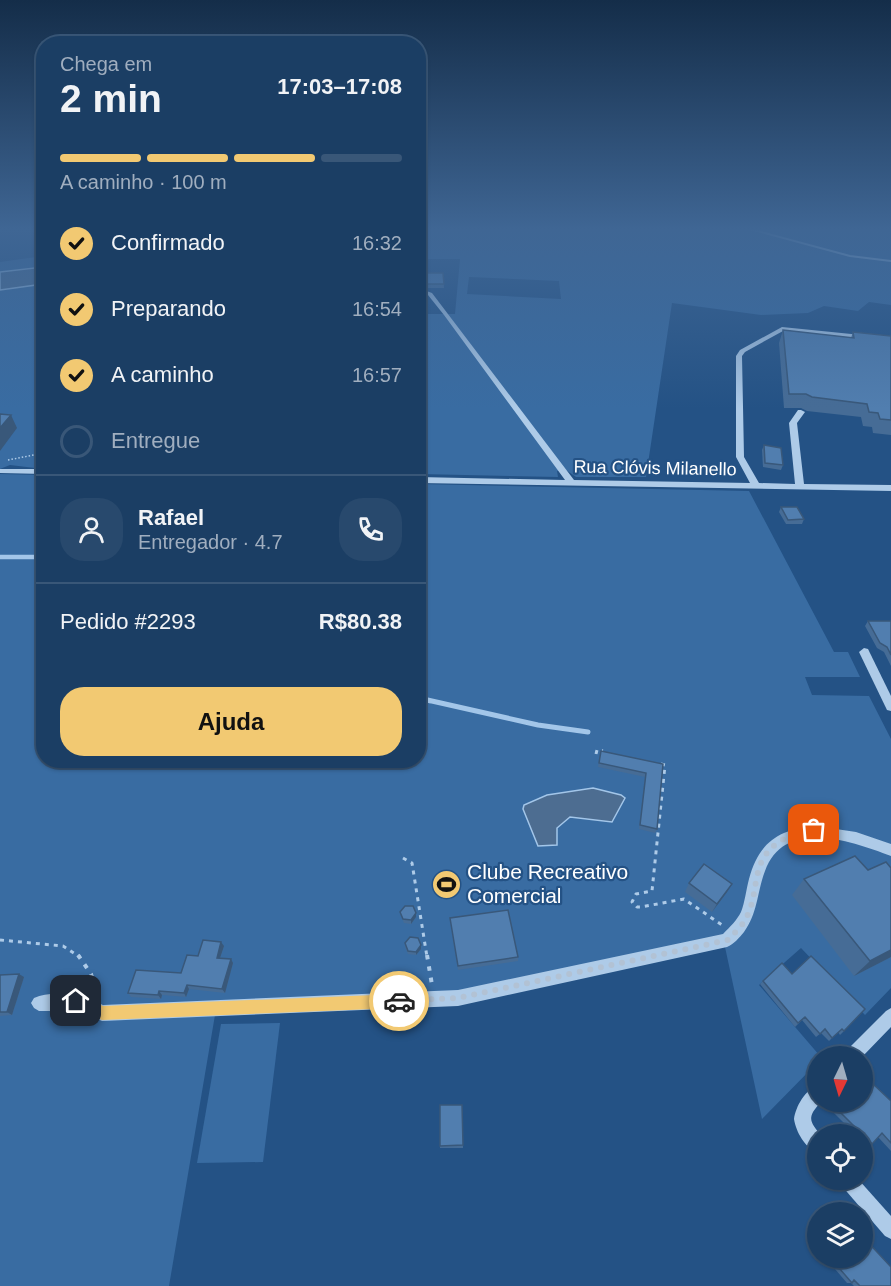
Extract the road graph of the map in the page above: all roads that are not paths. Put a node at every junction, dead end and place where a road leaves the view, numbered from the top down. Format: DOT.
graph roads {
  1 [pos="426,293"];
  2 [pos="891,340"];
  3 [pos="801,412"];
  4 [pos="0,464"];
  5 [pos="0,471"];
  6 [pos="20,472"];
  7 [pos="36,472"];
  8 [pos="426,480"];
  9 [pos="572,483"];
  10 [pos="756,486"];
  11 [pos="800,487"];
  12 [pos="891,488"];
  13 [pos="864,652"];
  14 [pos="891,707"];
  15 [pos="891,850"];
  16 [pos="39,1003"];
  17 [pos="891,1016"];
  18 [pos="862,1046"];
  19 [pos="807,1104"];
  20 [pos="807,1134"];
  21 [pos="856,1190"];
  22 [pos="891,1230"];
  1 -- 9 [label="street"];
  2 -- 10 [label="street"];
  3 -- 11 [label="street"];
  4 -- 6 [label="street"];
  5 -- 6 [label="street"];
  6 -- 7 [label="street"];
  8 -- 9 [label="street, Rua Clóvis Milanello"];
  9 -- 10 [label="street, Rua Clóvis Milanello"];
  10 -- 11 [label="street, Rua Clóvis Milanello"];
  11 -- 12 [label="street, Rua Clóvis Milanello"];
  13 -- 14 [label="street"];
  15 -- 16 [label="street"];
  17 -- 18 [label="street"];
  19 -- 20 [label="street"];
  21 -- 22 [label="street"];
}
